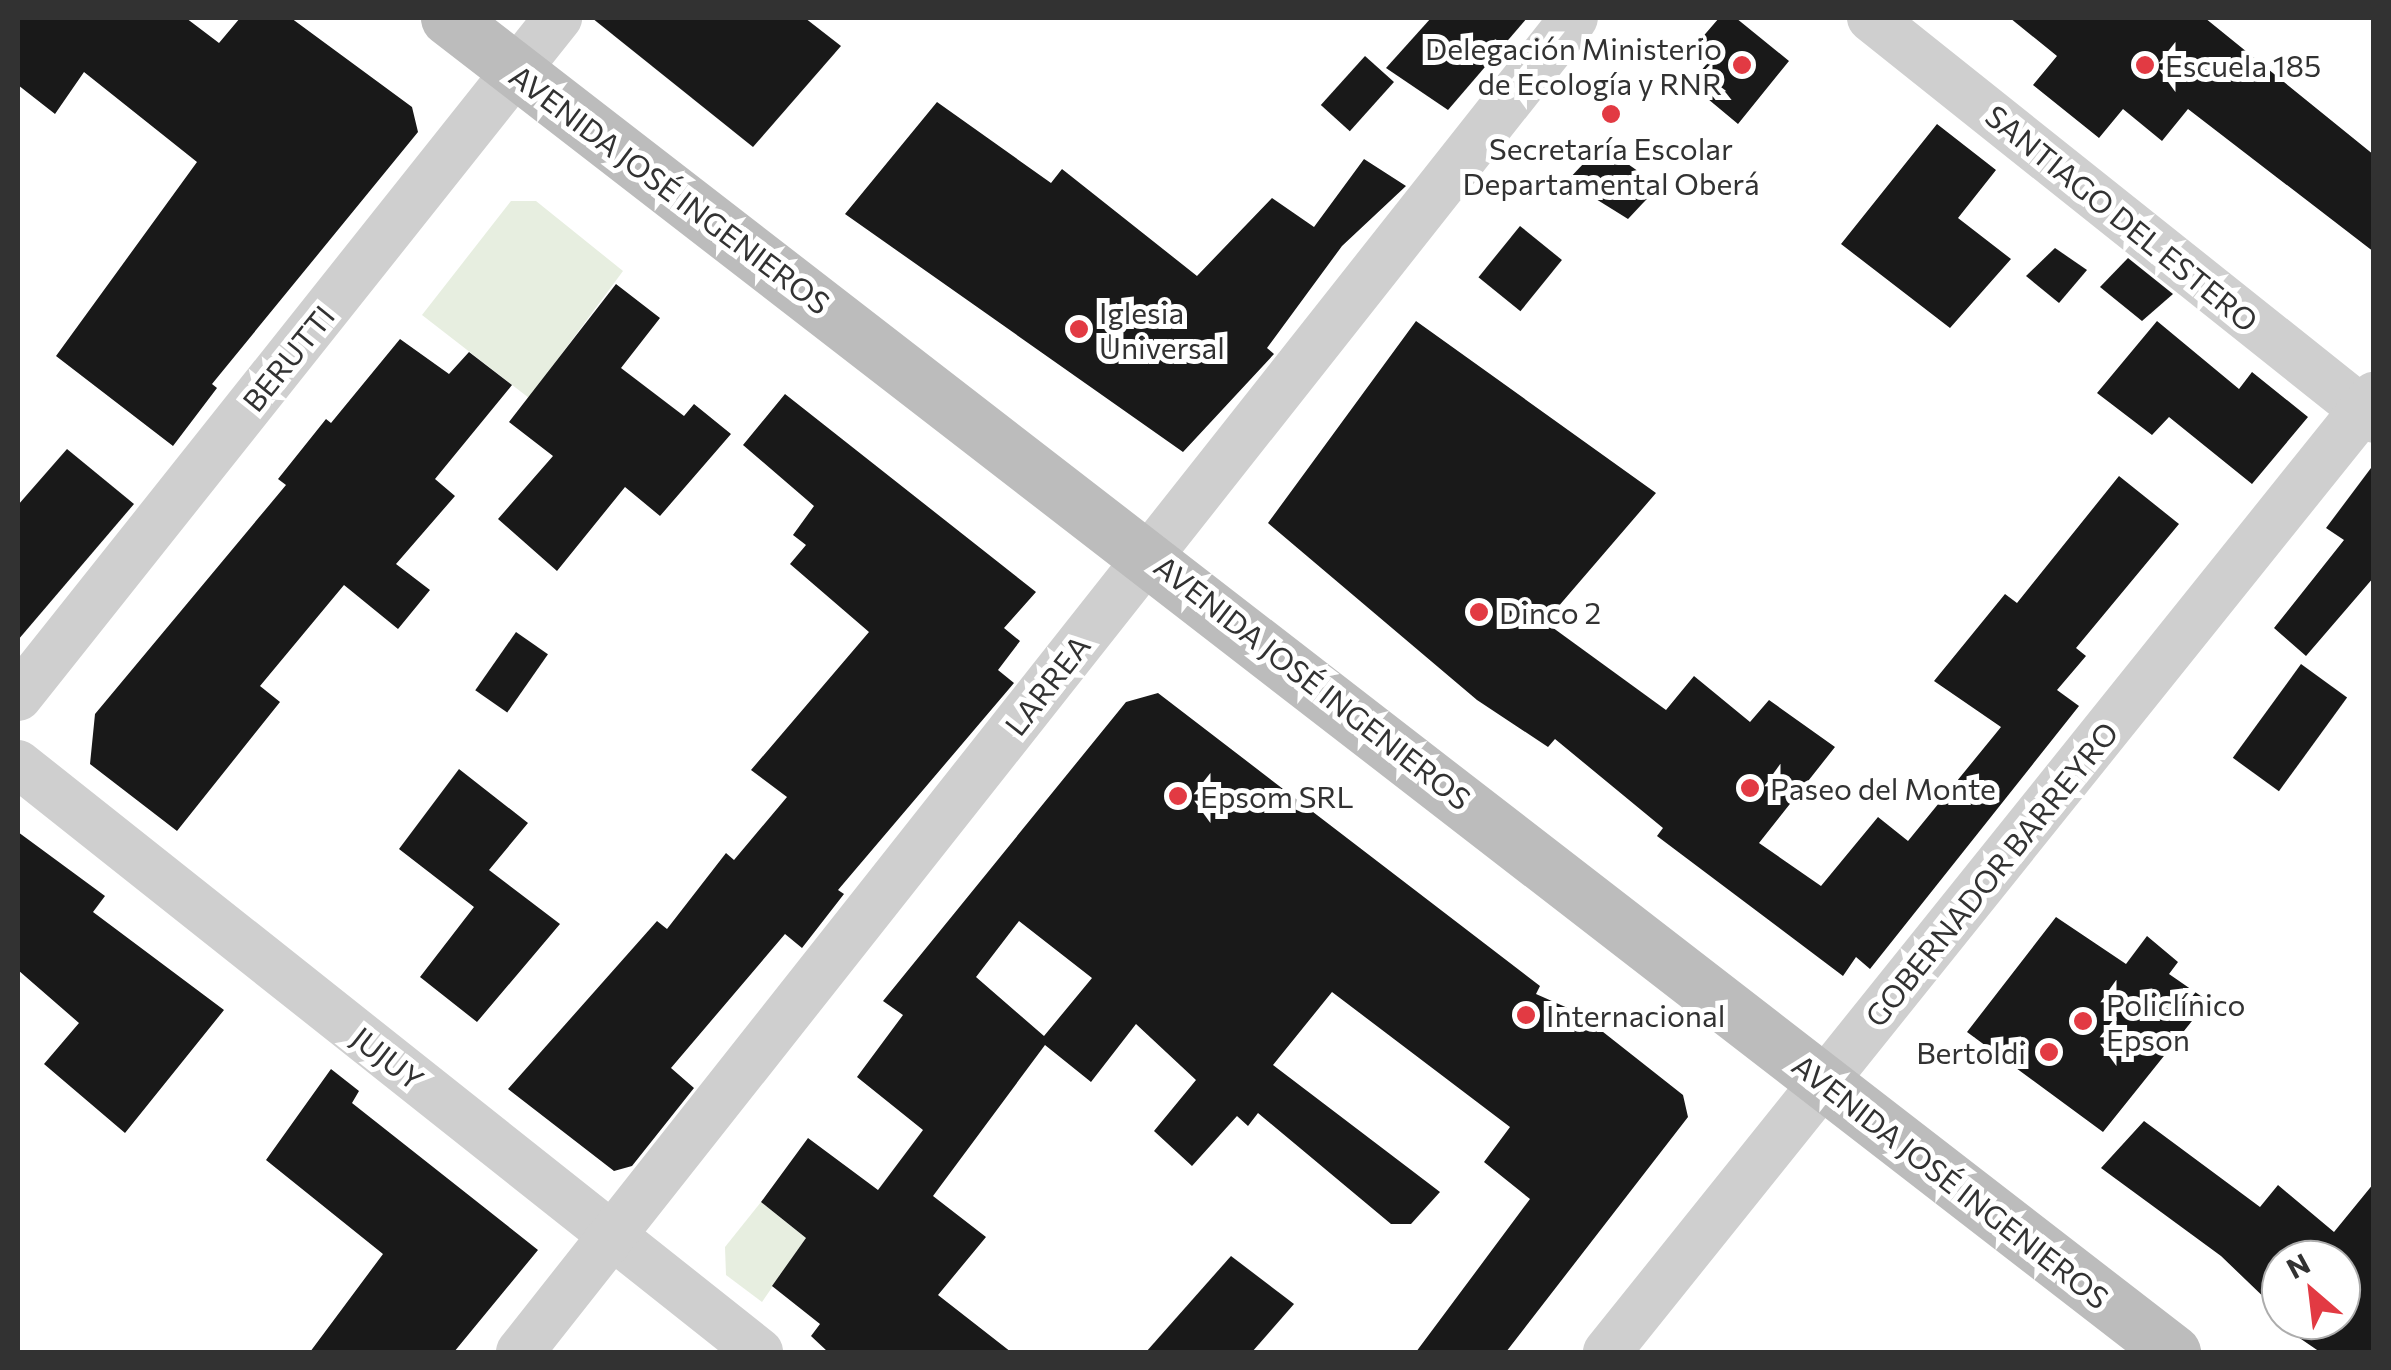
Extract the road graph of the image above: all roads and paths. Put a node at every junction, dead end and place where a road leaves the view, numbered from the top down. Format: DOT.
graph roads {
  1 [pos="448,18"];
  2 [pos="558,18"];
  3 [pos="1574,18"];
  4 [pos="1871,18"];
  5 [pos="516,72"];
  6 [pos="2370,408"];
  7 [pos="1151,555"];
  8 [pos="18,697"];
  9 [pos="18,764"];
  10 [pos="1824,1083"];
  11 [pos="610,1235"];
  12 [pos="520,1352"];
  13 [pos="759,1352"];
  14 [pos="1607,1352"];
  15 [pos="2172,1352"];
  1 -- 5 [label="main road, AVENIDA JOSÉ INGENIEROS"];
  2 -- 5 [label="street, BERUTTI"];
  3 -- 7 [label="street, LARREA"];
  4 -- 6 [label="street, SANTIAGO DEL ESTERO"];
  5 -- 7 [label="main road, AVENIDA JOSÉ INGENIEROS"];
  5 -- 8 [label="street, BERUTTI"];
  6 -- 10 [label="street, GOBERNADOR BARREYRO"];
  7 -- 10 [label="main road, AVENIDA JOSÉ INGENIEROS"];
  7 -- 11 [label="street, LARREA"];
  9 -- 11 [label="street, JUJUY"];
  10 -- 14 [label="street, GOBERNADOR BARREYRO"];
  10 -- 15 [label="main road, AVENIDA JOSÉ INGENIEROS"];
  11 -- 12 [label="street, LARREA"];
  11 -- 13 [label="street, JUJUY"];
}
